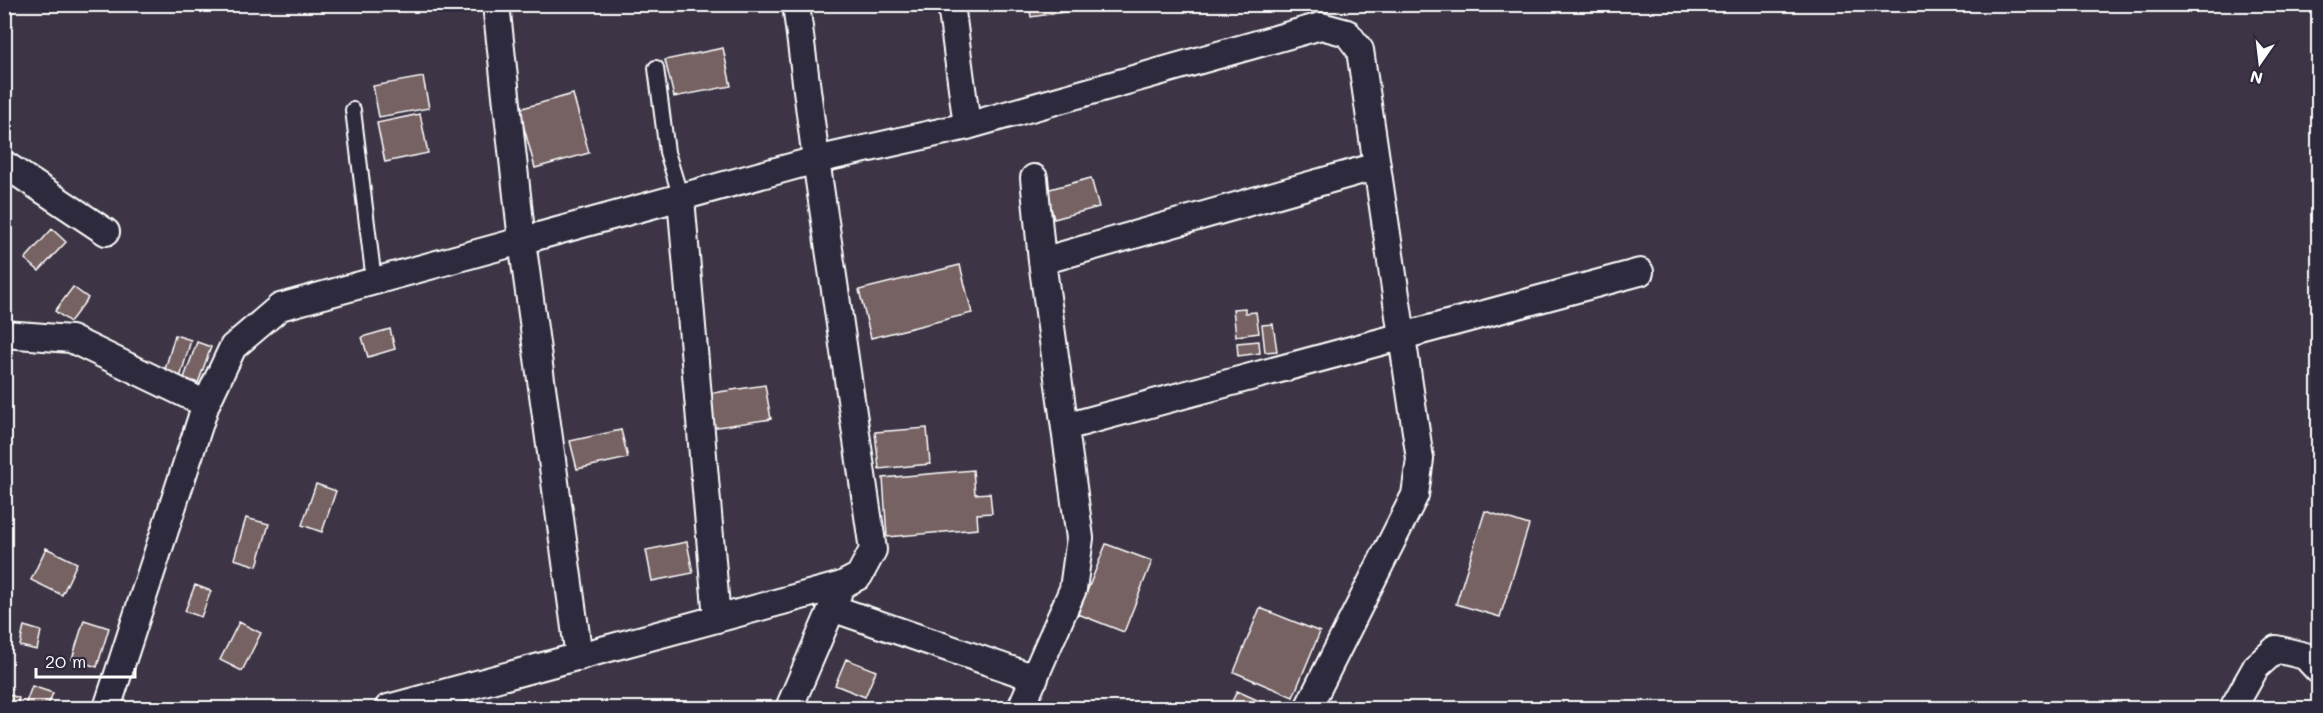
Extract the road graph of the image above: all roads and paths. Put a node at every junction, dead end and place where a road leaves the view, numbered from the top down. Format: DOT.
graph roads {
  1 [pos="496,4"];
  2 [pos="796,4"];
  3 [pos="951,4"];
  4 [pos="656,68"];
  5 [pos="353,110"];
  6 [pos="967,126"];
  7 [pos="816,160"];
  8 [pos="4,164"];
  9 [pos="1377,166"];
  10 [pos="1034,178"];
  11 [pos="681,198"];
  12 [pos="106,232"];
  13 [pos="522,241"];
  14 [pos="1042,261"];
  15 [pos="1640,272"];
  16 [pos="374,281"];
  17 [pos="4,334"];
  18 [pos="1402,337"];
  19 [pos="206,404"];
  20 [pos="1065,427"];
  21 [pos="837,597"];
  22 [pos="717,619"];
  23 [pos="579,657"];
  24 [pos="2319,670"];
  25 [pos="1035,678"];
  26 [pos="107,708"];
  27 [pos="388,708"];
  28 [pos="789,708"];
  29 [pos="1021,708"];
  30 [pos="1308,708"];
  31 [pos="2233,708"];
  1 -- 13 [label="street"];
  2 -- 7 [label="street"];
  3 -- 6 [label="street"];
  4 -- 11 [label="lane"];
  5 -- 16 [label="lane"];
  6 -- 7 [label="street"];
  6 -- 9 [label="street"];
  7 -- 11 [label="street"];
  7 -- 21 [label="street"];
  8 -- 12 [label="street"];
  9 -- 14 [label="street"];
  9 -- 18 [label="street"];
  10 -- 14 [label="street"];
  11 -- 13 [label="street"];
  11 -- 22 [label="street"];
  13 -- 16 [label="street"];
  13 -- 23 [label="street"];
  14 -- 20 [label="street"];
  15 -- 18 [label="street"];
  16 -- 19 [label="street"];
  17 -- 19 [label="street"];
  18 -- 20 [label="street"];
  18 -- 30 [label="street"];
  19 -- 26 [label="street"];
  20 -- 25 [label="street"];
  21 -- 22 [label="street"];
  21 -- 25 [label="street"];
  21 -- 28 [label="street"];
  22 -- 23 [label="street"];
  23 -- 27 [label="street"];
  24 -- 31 [label="street"];
  25 -- 29 [label="street"];
}
